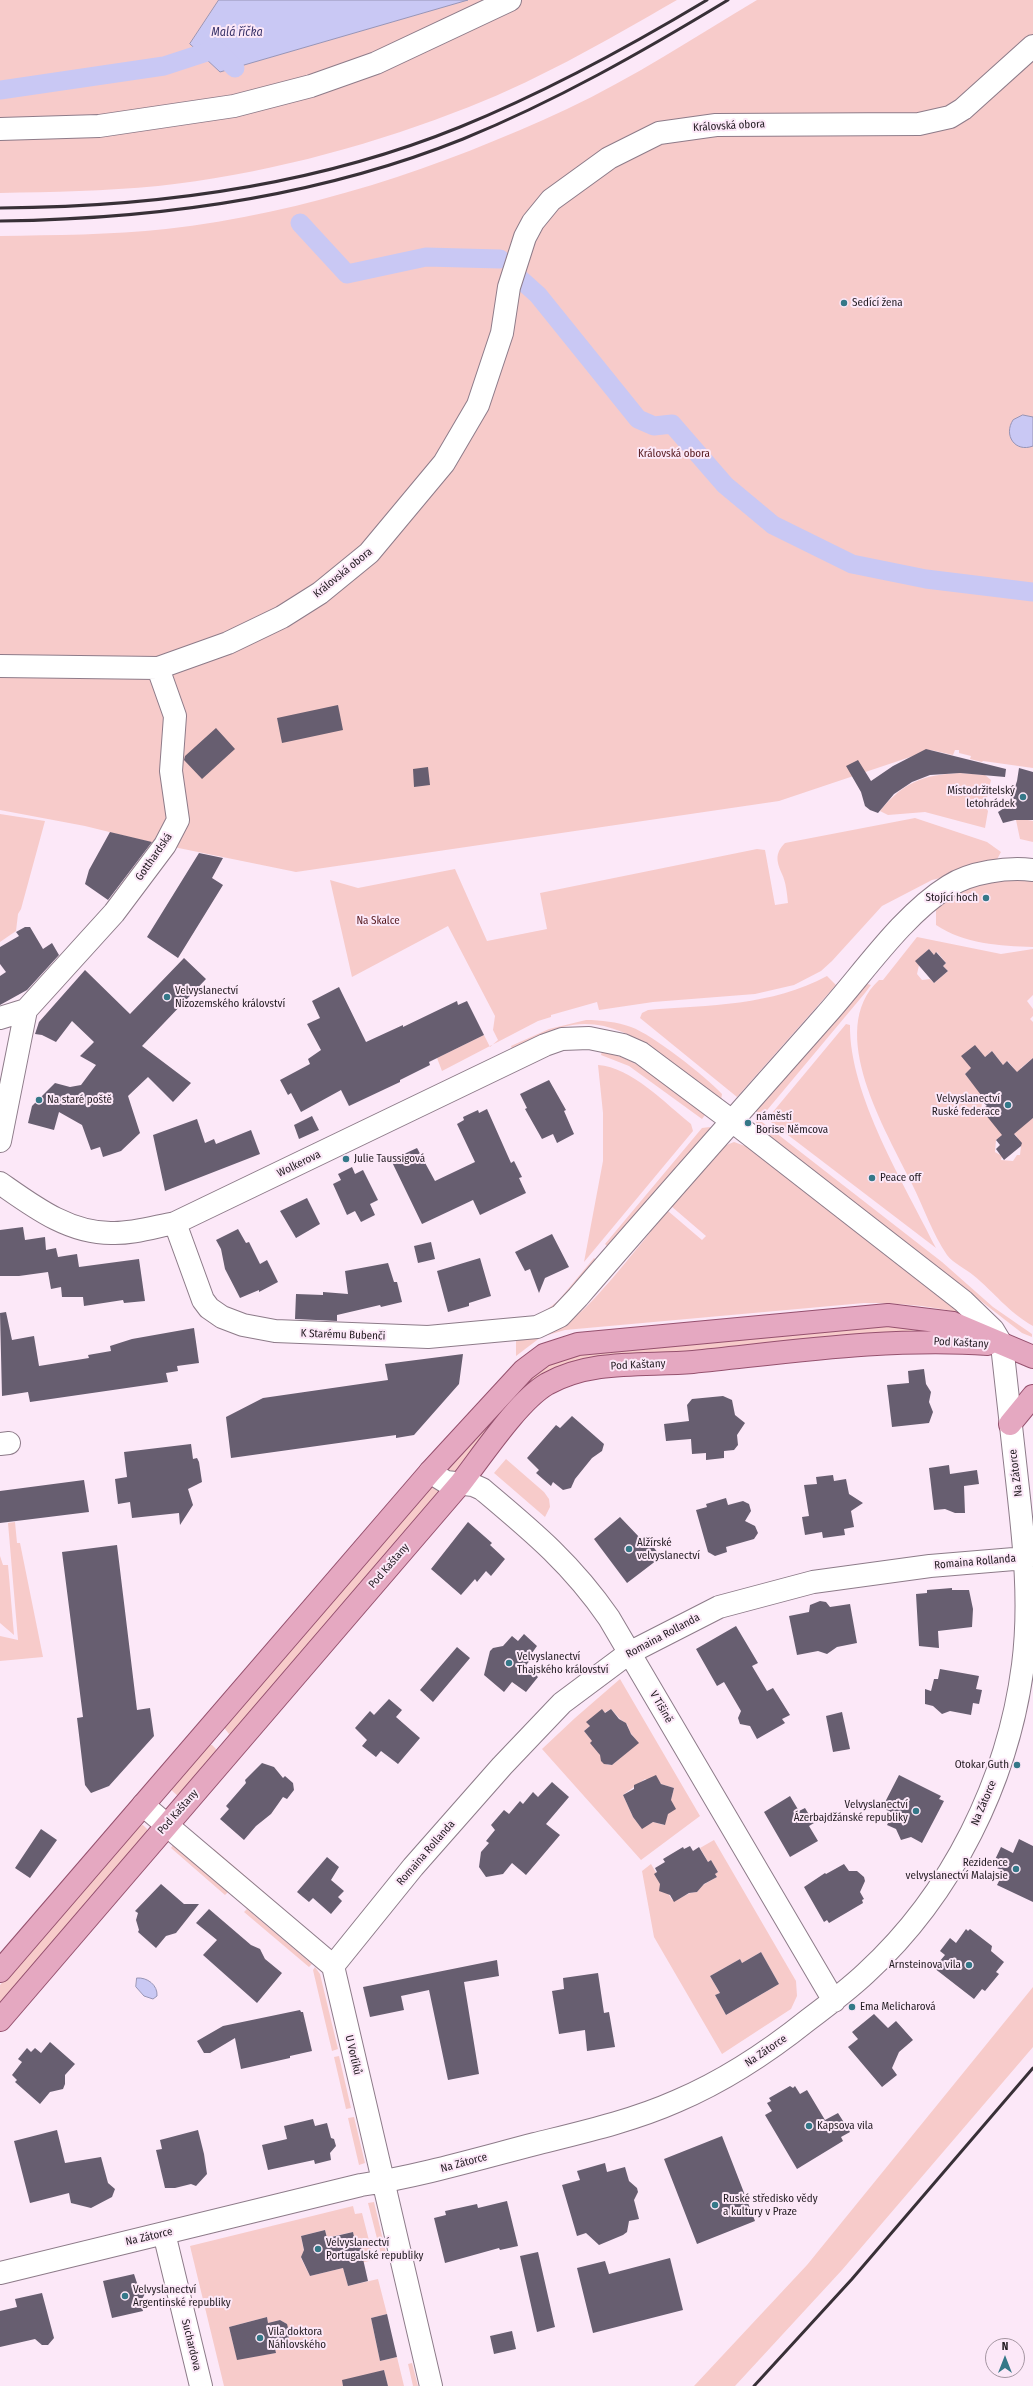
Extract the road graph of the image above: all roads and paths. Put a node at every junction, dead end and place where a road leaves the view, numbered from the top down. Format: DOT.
graph roads {
  1 [pos="510,0"];
  2 [pos="1033,46"];
  3 [pos="0,129"];
  4 [pos="0,666"];
  5 [pos="158,668"];
  6 [pos="1033,870"];
  7 [pos="26,1010"];
  8 [pos="0,1018"];
  9 [pos="732,1121"];
  10 [pos="0,1141"];
  11 [pos="0,1183"];
  12 [pos="175,1223"];
  13 [pos="1002,1345"];
  14 [pos="1033,1356"];
  15 [pos="1033,1396"];
  16 [pos="1010,1424"];
  17 [pos="430,1472"];
  18 [pos="460,1484"];
  19 [pos="1026,1558"];
  20 [pos="629,1653"];
  21 [pos="143,1805"];
  22 [pos="167,1825"];
  23 [pos="333,1966"];
  24 [pos="0,1971"];
  25 [pos="834,2001"];
  26 [pos="0,2020"];
  27 [pos="382,2181"];
  28 [pos="164,2233"];
  29 [pos="0,2273"];
  30 [pos="201,2386"];
  31 [pos="431,2386"];
  1 -- 3 [label="street"];
  2 -- 5 [label="street, Královská obora"];
  4 -- 5 [label="street, Královská obora"];
  5 -- 7 [label="street, Gotthardská"];
  6 -- 9 [label="street"];
  7 -- 8 [label="street"];
  7 -- 10 [label="street"];
  9 -- 12 [label="street, Wolkerova"];
  9 -- 12 [label="street, K Starému Bubenči"];
  9 -- 13 [label="street"];
  11 -- 12 [label="street, Wolkerova"];
  13 -- 14 [label="main road"];
  13 -- 16 [label="street, Na Zátorce"];
  13 -- 17 [label="main road, Pod Kaštany"];
  13 -- 18 [label="main road, Pod Kaštany"];
  15 -- 16 [label="main road"];
  16 -- 19 [label="street, Na Zátorce"];
  17 -- 18 [label="street, V Tišině"];
  17 -- 21 [label="main road, Pod Kaštany"];
  18 -- 20 [label="street, V Tišině"];
  18 -- 22 [label="main road, Pod Kaštany"];
  19 -- 20 [label="street, Romaina Rollanda"];
  19 -- 25 [label="street, Na Zátorce"];
  20 -- 23 [label="street, Romaina Rollanda"];
  20 -- 25 [label="street, V Tišině"];
  21 -- 22 [label="street"];
  21 -- 24 [label="main road, Pod Kaštany"];
  22 -- 23 [label="street"];
  22 -- 26 [label="main road, Pod Kaštany"];
  23 -- 27 [label="street, U Vorlíků"];
  25 -- 27 [label="street, Na Zátorce"];
  27 -- 28 [label="street, Na Zátorce"];
  27 -- 31 [label="street, U Vorlíků"];
  28 -- 29 [label="street, Na Zátorce"];
  28 -- 30 [label="street, Suchardova"];
}
